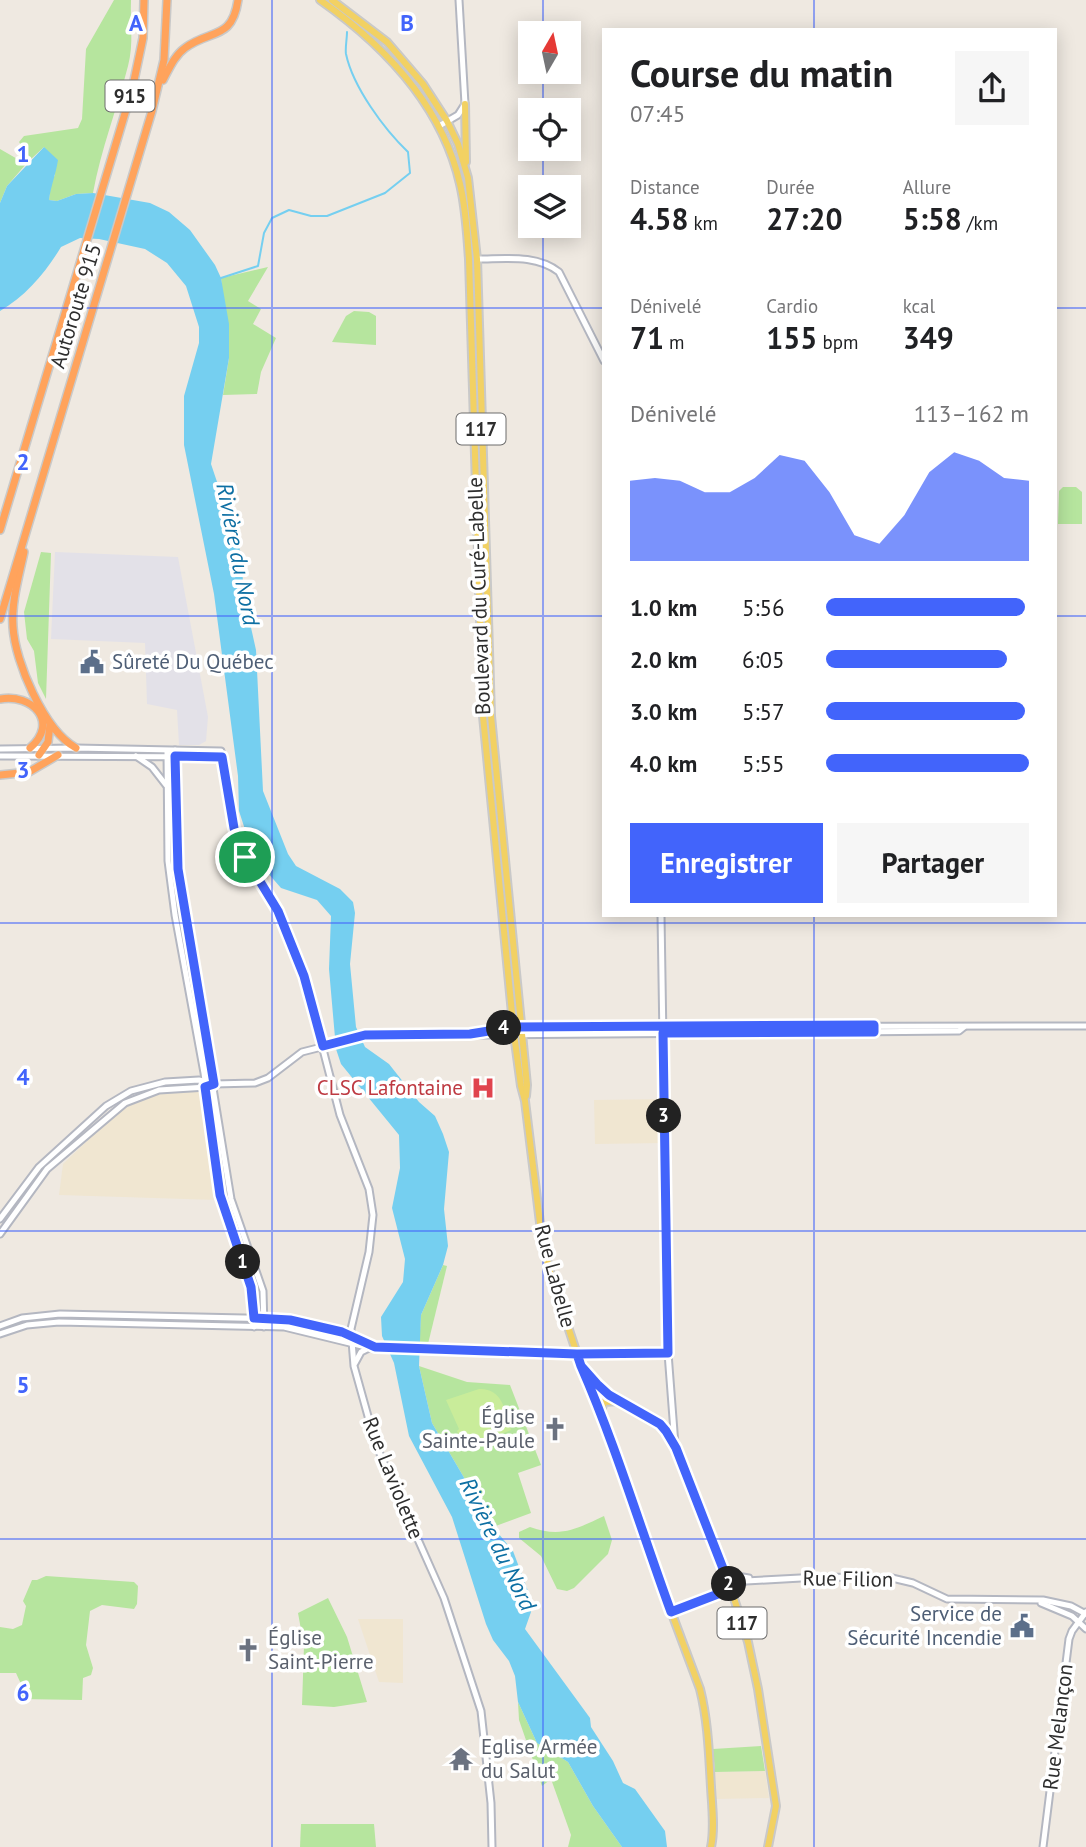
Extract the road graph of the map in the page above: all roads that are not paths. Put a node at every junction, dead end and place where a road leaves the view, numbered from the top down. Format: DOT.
graph roads {
  1 [pos="144,0"];
  2 [pos="167,0"];
  3 [pos="238,0"];
  4 [pos="320,0"];
  5 [pos="331,0"];
  6 [pos="459,0"];
  7 [pos="158,90"];
  8 [pos="465,104"];
  9 [pos="447,121"];
  10 [pos="439,126"];
  11 [pos="468,178"];
  12 [pos="477,259"];
  13 [pos="602,357"];
  14 [pos="477,369"];
  15 [pos="32,513"];
  16 [pos="0,530"];
  17 [pos="0,619"];
  18 [pos="0,699"];
  19 [pos="50,723"];
  20 [pos="76,747"];
  21 [pos="0,748"];
  22 [pos="30,748"];
  23 [pos="44,748"];
  24 [pos="167,753"];
  25 [pos="175,753"];
  26 [pos="39,755"];
  27 [pos="58,755"];
  28 [pos="0,756"];
  29 [pos="136,756"];
  30 [pos="0,775"];
  31 [pos="166,785"];
  32 [pos="661,917"];
  33 [pos="1086,1026"];
  34 [pos="518,1030"];
  35 [pos="663,1030"];
  36 [pos="323,1046"];
  37 [pos="205,1084"];
  38 [pos="214,1084"];
  39 [pos="0,1219"];
  40 [pos="0,1234"];
  41 [pos="254,1318"];
  42 [pos="264,1318"];
  43 [pos="0,1326"];
  44 [pos="254,1327"];
  45 [pos="264,1327"];
  46 [pos="0,1334"];
  47 [pos="350,1335"];
  48 [pos="350,1343"];
  49 [pos="378,1347"];
  50 [pos="668,1353"];
  51 [pos="577,1354"];
  52 [pos="354,1366"];
  53 [pos="581,1366"];
  54 [pos="620,1401"];
  55 [pos="601,1413"];
  56 [pos="676,1448"];
  57 [pos="725,1574"];
  58 [pos="762,1579"];
  59 [pos="731,1589"];
  60 [pos="1027,1600"];
  61 [pos="671,1612"];
  62 [pos="1086,1613"];
  63 [pos="1078,1622"];
  64 [pos="1086,1629"];
  65 [pos="492,1847"];
  66 [pos="711,1847"];
  67 [pos="768,1847"];
  68 [pos="1042,1847"];
  1 -- 16 [label="highway, Autoroute 915 / 915"];
  2 -- 7 [label="highway, Autoroute 915 / 915"];
  3 -- 7 [label="highway"];
  4 -- 10 [label="main road, Boulevard du Curé-Labelle / 117"];
  5 -- 9 [label="main road, Boulevard du Curé-Labelle / 117"];
  6 -- 8 [label="street"];
  7 -- 15 [label="highway, Autoroute 915 / 915"];
  8 -- 9 [label="street"];
  8 -- 11 [label="main road"];
  9 -- 10 [label="street"];
  9 -- 11 [label="main road, Boulevard du Curé-Labelle / 117"];
  10 -- 14 [label="main road, Boulevard du Curé-Labelle / 117"];
  11 -- 12 [label="main road, Boulevard du Curé-Labelle / 117"];
  12 -- 13 [label="street"];
  12 -- 14 [label="main road, Boulevard du Curé-Labelle / 117"];
  14 -- 34 [label="main road, Boulevard du Curé-Labelle / 117"];
  15 -- 17 [label="highway, Autoroute 915 / 915"];
  15 -- 19 [label="highway"];
  18 -- 22 [label="highway"];
  19 -- 20 [label="highway"];
  19 -- 23 [label="highway"];
  20 -- 23 [label="street"];
  20 -- 24 [label="street"];
  21 -- 22 [label="street"];
  22 -- 23 [label="street"];
  23 -- 26 [label="highway"];
  24 -- 25 [label="street"];
  24 -- 29 [label="street"];
  24 -- 31 [label="street"];
  25 -- 36 [label="street, Rue Laviolette"];
  25 -- 38 [label="street"];
  26 -- 27 [label="street"];
  26 -- 28 [label="street"];
  27 -- 29 [label="street"];
  27 -- 30 [label="highway"];
  29 -- 31 [label="street"];
  31 -- 37 [label="street"];
  32 -- 35 [label="street"];
  33 -- 35 [label="street"];
  34 -- 35 [label="street"];
  34 -- 36 [label="street"];
  34 -- 51 [label="main road, Rue Labelle / 117"];
  35 -- 50 [label="street"];
  36 -- 38 [label="street"];
  36 -- 47 [label="street, Rue Laviolette"];
  37 -- 38 [label="street"];
  37 -- 39 [label="street"];
  37 -- 40 [label="street"];
  37 -- 41 [label="street"];
  38 -- 42 [label="street"];
  41 -- 42 [label="street"];
  41 -- 43 [label="street"];
  41 -- 44 [label="street"];
  42 -- 45 [label="street"];
  42 -- 47 [label="street"];
  44 -- 45 [label="street"];
  44 -- 46 [label="street"];
  45 -- 48 [label="street"];
  47 -- 48 [label="street, Rue Laviolette"];
  47 -- 49 [label="street"];
  48 -- 49 [label="street"];
  48 -- 52 [label="street, Rue Laviolette"];
  49 -- 51 [label="street"];
  49 -- 52 [label="street"];
  50 -- 51 [label="street"];
  50 -- 56 [label="street"];
  51 -- 53 [label="main road, Rue Labelle / 117"];
  52 -- 65 [label="street, Rue Laviolette"];
  53 -- 54 [label="main road, 117"];
  53 -- 55 [label="main road, Rue Labelle / 117"];
  54 -- 55 [label="main road"];
  54 -- 56 [label="main road, 117"];
  55 -- 61 [label="main road, Rue Labelle / 117"];
  56 -- 57 [label="main road, 117"];
  57 -- 58 [label="street"];
  57 -- 59 [label="main road, 117"];
  58 -- 59 [label="street, Rue Filion"];
  58 -- 60 [label="street, Rue Filion"];
  59 -- 61 [label="street, Rue Filion"];
  59 -- 67 [label="main road, 117"];
  60 -- 62 [label="street, Rue Filion"];
  60 -- 63 [label="street, Rue Filion"];
  61 -- 66 [label="main road, Rue Labelle / 117"];
  62 -- 63 [label="street, Rue Melançon"];
  63 -- 64 [label="street, Rue Filion"];
  63 -- 68 [label="street, Rue Melançon"];
}
